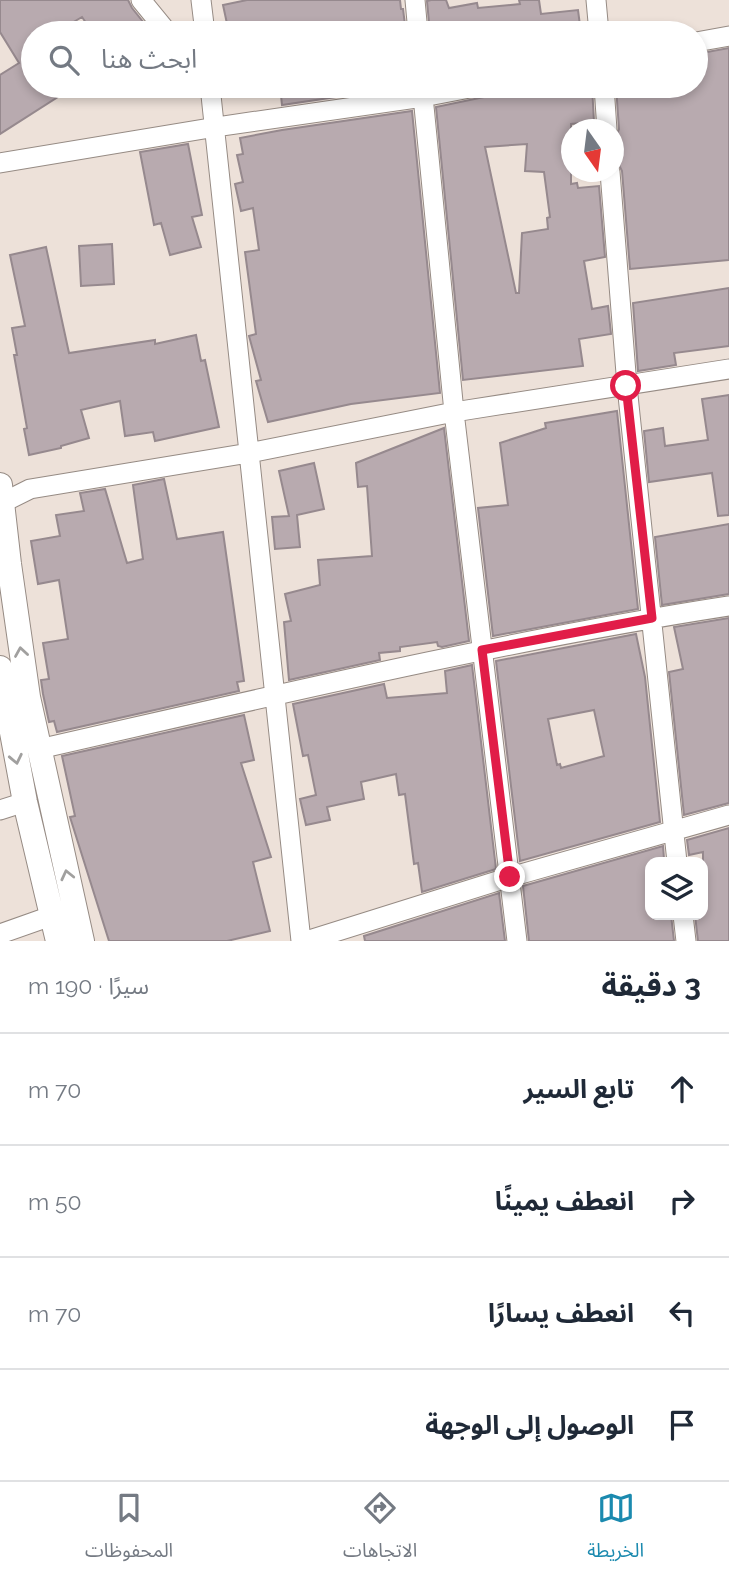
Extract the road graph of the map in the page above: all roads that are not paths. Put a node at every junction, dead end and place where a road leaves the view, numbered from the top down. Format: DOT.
graph roads {
  1 [pos="141,0"];
  2 [pos="201,0"];
  3 [pos="415,0"];
  4 [pos="596,0"];
  5 [pos="158,21"];
  6 [pos="204,21"];
  7 [pos="417,21"];
  8 [pos="598,21"];
  9 [pos="729,36"];
  10 [pos="708,40"];
  11 [pos="212,98"];
  12 [pos="383,98"];
  13 [pos="424,98"];
  14 [pos="605,98"];
  15 [pos="606,119"];
  16 [pos="216,127"];
  17 [pos="0,163"];
  18 [pos="611,182"];
  19 [pos="729,369"];
  20 [pos="626,386"];
  21 [pos="454,412"];
  22 [pos="249,453"];
  23 [pos="0,479"];
  24 [pos="30,489"];
  25 [pos="1,498"];
  26 [pos="729,606"];
  27 [pos="652,618"];
  28 [pos="482,650"];
  29 [pos="0,667"];
  30 [pos="273,696"];
  31 [pos="39,749"];
  32 [pos="25,802"];
  33 [pos="0,810"];
  34 [pos="729,815"];
  35 [pos="674,831"];
  36 [pos="677,857"];
  37 [pos="510,877"];
  38 [pos="51,916"];
  39 [pos="684,920"];
  40 [pos="0,934"];
  41 [pos="58,941"];
  42 [pos="82,941"];
  43 [pos="303,941"];
  44 [pos="517,941"];
  45 [pos="686,941"];
  1 -- 5 [label="street"];
  2 -- 6 [label="street"];
  3 -- 7 [label="street"];
  4 -- 8 [label="street"];
  9 -- 10 [label="street"];
  11 -- 16 [label="street"];
  12 -- 16 [label="street"];
  13 -- 21 [label="street"];
  14 -- 15 [label="street"];
  16 -- 17 [label="street"];
  16 -- 22 [label="street"];
  18 -- 20 [label="street"];
  19 -- 20 [label="street"];
  20 -- 21 [label="street"];
  20 -- 27 [label="street"];
  21 -- 22 [label="street"];
  21 -- 28 [label="street"];
  22 -- 24 [label="street"];
  22 -- 30 [label="street"];
  23 -- 24 [label="street"];
  24 -- 25 [label="street"];
  31 -- 25 [label="street, one-way"];
  26 -- 27 [label="street"];
  27 -- 28 [label="street"];
  27 -- 35 [label="street"];
  28 -- 30 [label="street"];
  28 -- 37 [label="street"];
  29 -- 32 [label="street, one-way"];
  30 -- 31 [label="street"];
  30 -- 43 [label="street"];
  42 -- 31 [label="street, one-way"];
  32 -- 33 [label="street"];
  32 -- 38 [label="street"];
  34 -- 35 [label="street"];
  35 -- 36 [label="street"];
  35 -- 37 [label="street"];
  37 -- 43 [label="street"];
  37 -- 44 [label="street"];
  38 -- 40 [label="street"];
  38 -- 41 [label="street"];
  39 -- 45 [label="street"];
}
